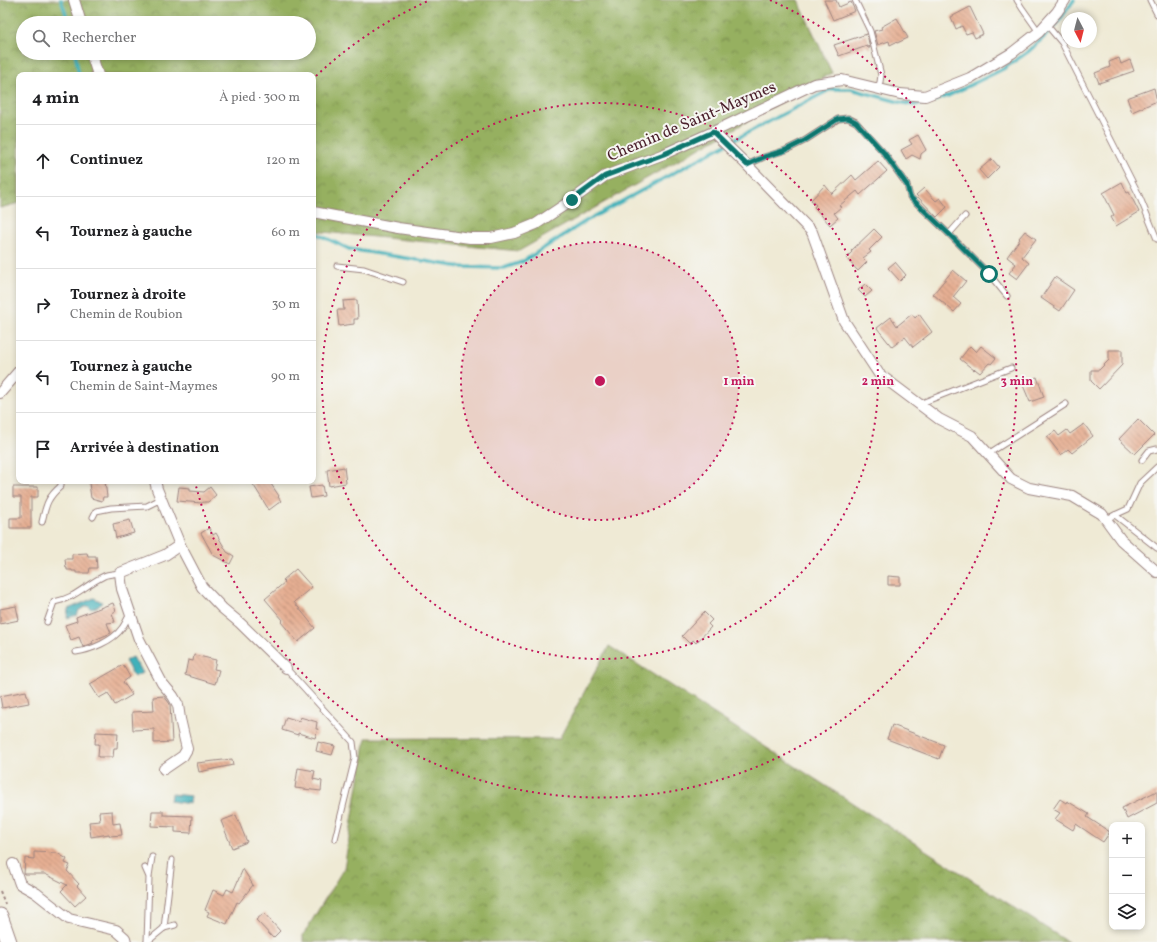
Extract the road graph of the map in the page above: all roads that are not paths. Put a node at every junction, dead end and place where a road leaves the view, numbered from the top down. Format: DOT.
graph roads {
  1 [pos="74,0"];
  2 [pos="855,0"];
  3 [pos="1018,0"];
  4 [pos="1065,0"];
  5 [pos="1150,0"];
  6 [pos="1157,14"];
  7 [pos="80,16"];
  8 [pos="1043,28"];
  9 [pos="93,60"];
  10 [pos="97,72"];
  11 [pos="878,88"];
  12 [pos="713,132"];
  13 [pos="747,165"];
  14 [pos="316,213"];
  15 [pos="965,216"];
  16 [pos="949,234"];
  17 [pos="1157,238"];
  18 [pos="337,266"];
  19 [pos="403,282"];
  20 [pos="1007,296"];
  21 [pos="1010,368"];
  22 [pos="16,374"];
  23 [pos="0,393"];
  24 [pos="919,404"];
  25 [pos="1066,404"];
  26 [pos="1157,449"];
  27 [pos="988,454"];
  28 [pos="1142,460"];
  29 [pos="1157,467"];
  30 [pos="60,484"];
  31 [pos="156,484"];
  32 [pos="161,499"];
  33 [pos="1116,515"];
  34 [pos="93,518"];
  35 [pos="1106,519"];
  36 [pos="42,522"];
  37 [pos="180,544"];
  38 [pos="1157,548"];
  39 [pos="1157,572"];
  40 [pos="120,573"];
  41 [pos="130,613"];
  42 [pos="47,622"];
  43 [pos="76,652"];
  44 [pos="286,668"];
  45 [pos="164,769"];
  46 [pos="335,840"];
  47 [pos="152,857"];
  48 [pos="172,860"];
  49 [pos="13,864"];
  50 [pos="145,868"];
  51 [pos="149,877"];
  52 [pos="0,916"];
  53 [pos="175,925"];
  54 [pos="164,928"];
  55 [pos="9,942"];
  56 [pos="126,942"];
  57 [pos="147,942"];
  1 -- 7 [label="street"];
  2 -- 11 [label="lane"];
  3 -- 8 [label="lane"];
  4 -- 8 [label="street, Chemin de Saint-Maymes"];
  5 -- 6 [label="lane"];
  8 -- 11 [label="street, Chemin de Saint-Maymes"];
  8 -- 17 [label="lane"];
  9 -- 10 [label="street"];
  11 -- 12 [label="street, Chemin de Saint-Maymes"];
  12 -- 13 [label="street"];
  12 -- 14 [label="street, Chemin de Saint-Maymes"];
  13 -- 16 [label="lane"];
  13 -- 24 [label="street"];
  15 -- 16 [label="lane"];
  16 -- 20 [label="lane"];
  18 -- 19 [label="lane"];
  21 -- 24 [label="lane"];
  22 -- 23 [label="street"];
  24 -- 27 [label="street"];
  25 -- 27 [label="lane"];
  26 -- 28 [label="lane"];
  27 -- 35 [label="street"];
  29 -- 33 [label="lane"];
  30 -- 36 [label="lane"];
  31 -- 32 [label="street"];
  32 -- 34 [label="lane"];
  32 -- 37 [label="street"];
  33 -- 35 [label="lane"];
  33 -- 38 [label="lane"];
  35 -- 39 [label="street"];
  37 -- 40 [label="street"];
  37 -- 44 [label="street"];
  40 -- 41 [label="street"];
  40 -- 42 [label="lane"];
  41 -- 43 [label="lane"];
  41 -- 45 [label="street"];
  44 -- 46 [label="lane"];
  47 -- 51 [label="lane"];
  48 -- 54 [label="lane"];
  49 -- 56 [label="street"];
  50 -- 51 [label="lane"];
  51 -- 57 [label="lane"];
  52 -- 55 [label="main road"];
  53 -- 54 [label="lane"];
  54 -- 57 [label="lane"];
}
